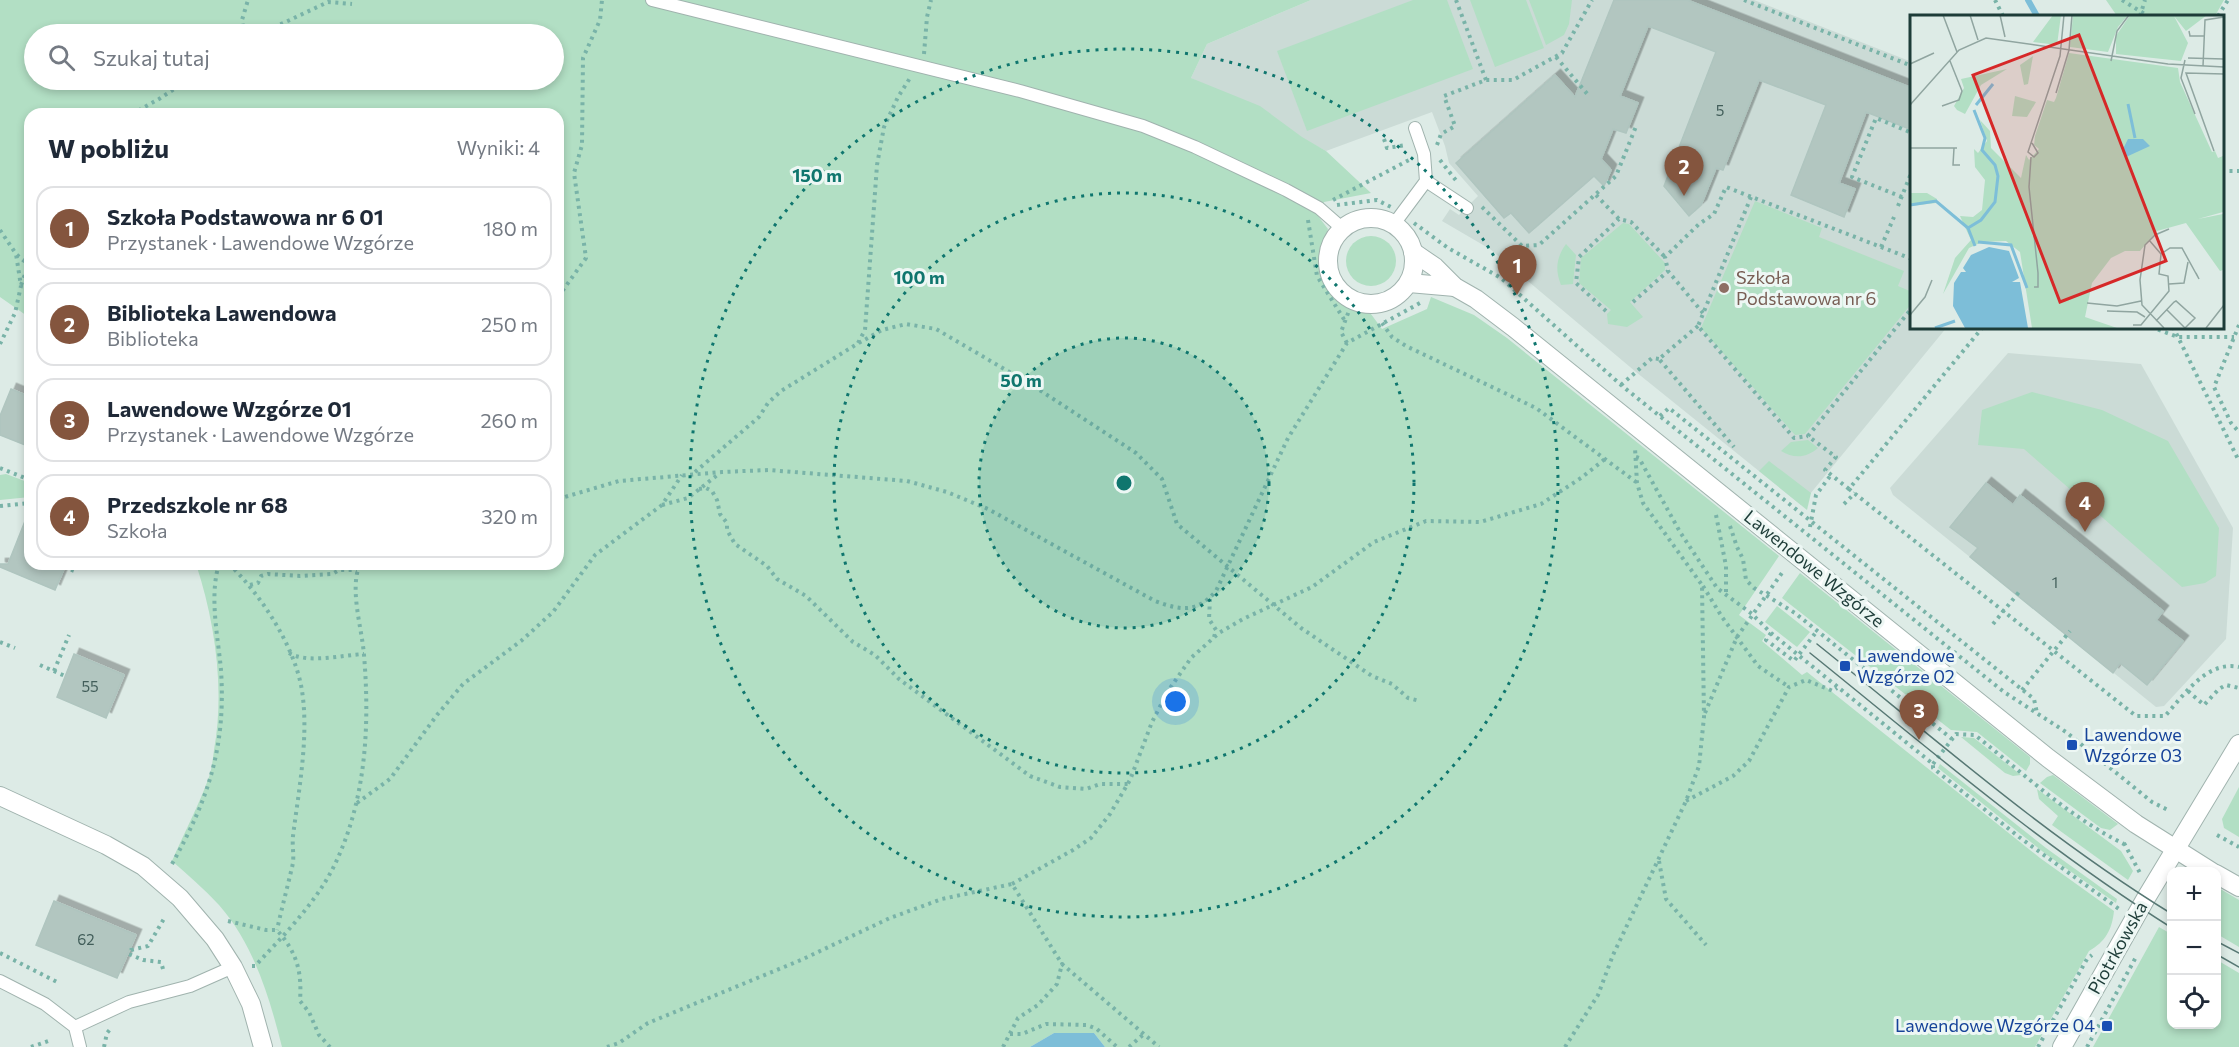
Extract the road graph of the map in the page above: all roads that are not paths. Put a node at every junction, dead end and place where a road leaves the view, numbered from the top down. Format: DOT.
graph roads {
  1 [pos="652,0"];
  2 [pos="1415,128"];
  3 [pos="1426,181"];
  4 [pos="1471,204"];
  5 [pos="1394,216"];
  6 [pos="1343,228"];
  7 [pos="1413,252"];
  8 [pos="1408,283"];
  9 [pos="1455,287"];
  10 [pos="2239,744"];
  11 [pos="0,796"];
  12 [pos="2175,849"];
  13 [pos="2204,867"];
  14 [pos="2221,876"];
  15 [pos="2239,887"];
  16 [pos="233,967"];
  17 [pos="0,981"];
  18 [pos="75,1027"];
  19 [pos="80,1047"];
  20 [pos="263,1047"];
  21 [pos="2062,1047"];
  1 -- 6 [label="lane"];
  2 -- 3 [label="lane"];
  3 -- 4 [label="lane"];
  3 -- 5 [label="lane"];
  5 -- 6 [label="street"];
  5 -- 7 [label="street, Lawendowe Wzgórze"];
  6 -- 8 [label="street"];
  7 -- 8 [label="street"];
  7 -- 9 [label="street, Lawendowe Wzgórze"];
  8 -- 9 [label="street, Lawendowe Wzgórze"];
  9 -- 12 [label="street, Lawendowe Wzgórze"];
  10 -- 12 [label="street"];
  11 -- 16 [label="street"];
  12 -- 13 [label="street, Lawendowe Wzgórze"];
  12 -- 21 [label="street, Piotrkowska"];
  14 -- 15 [label="street"];
  16 -- 18 [label="lane"];
  16 -- 20 [label="street"];
  17 -- 18 [label="lane"];
  18 -- 19 [label="lane"];
}
